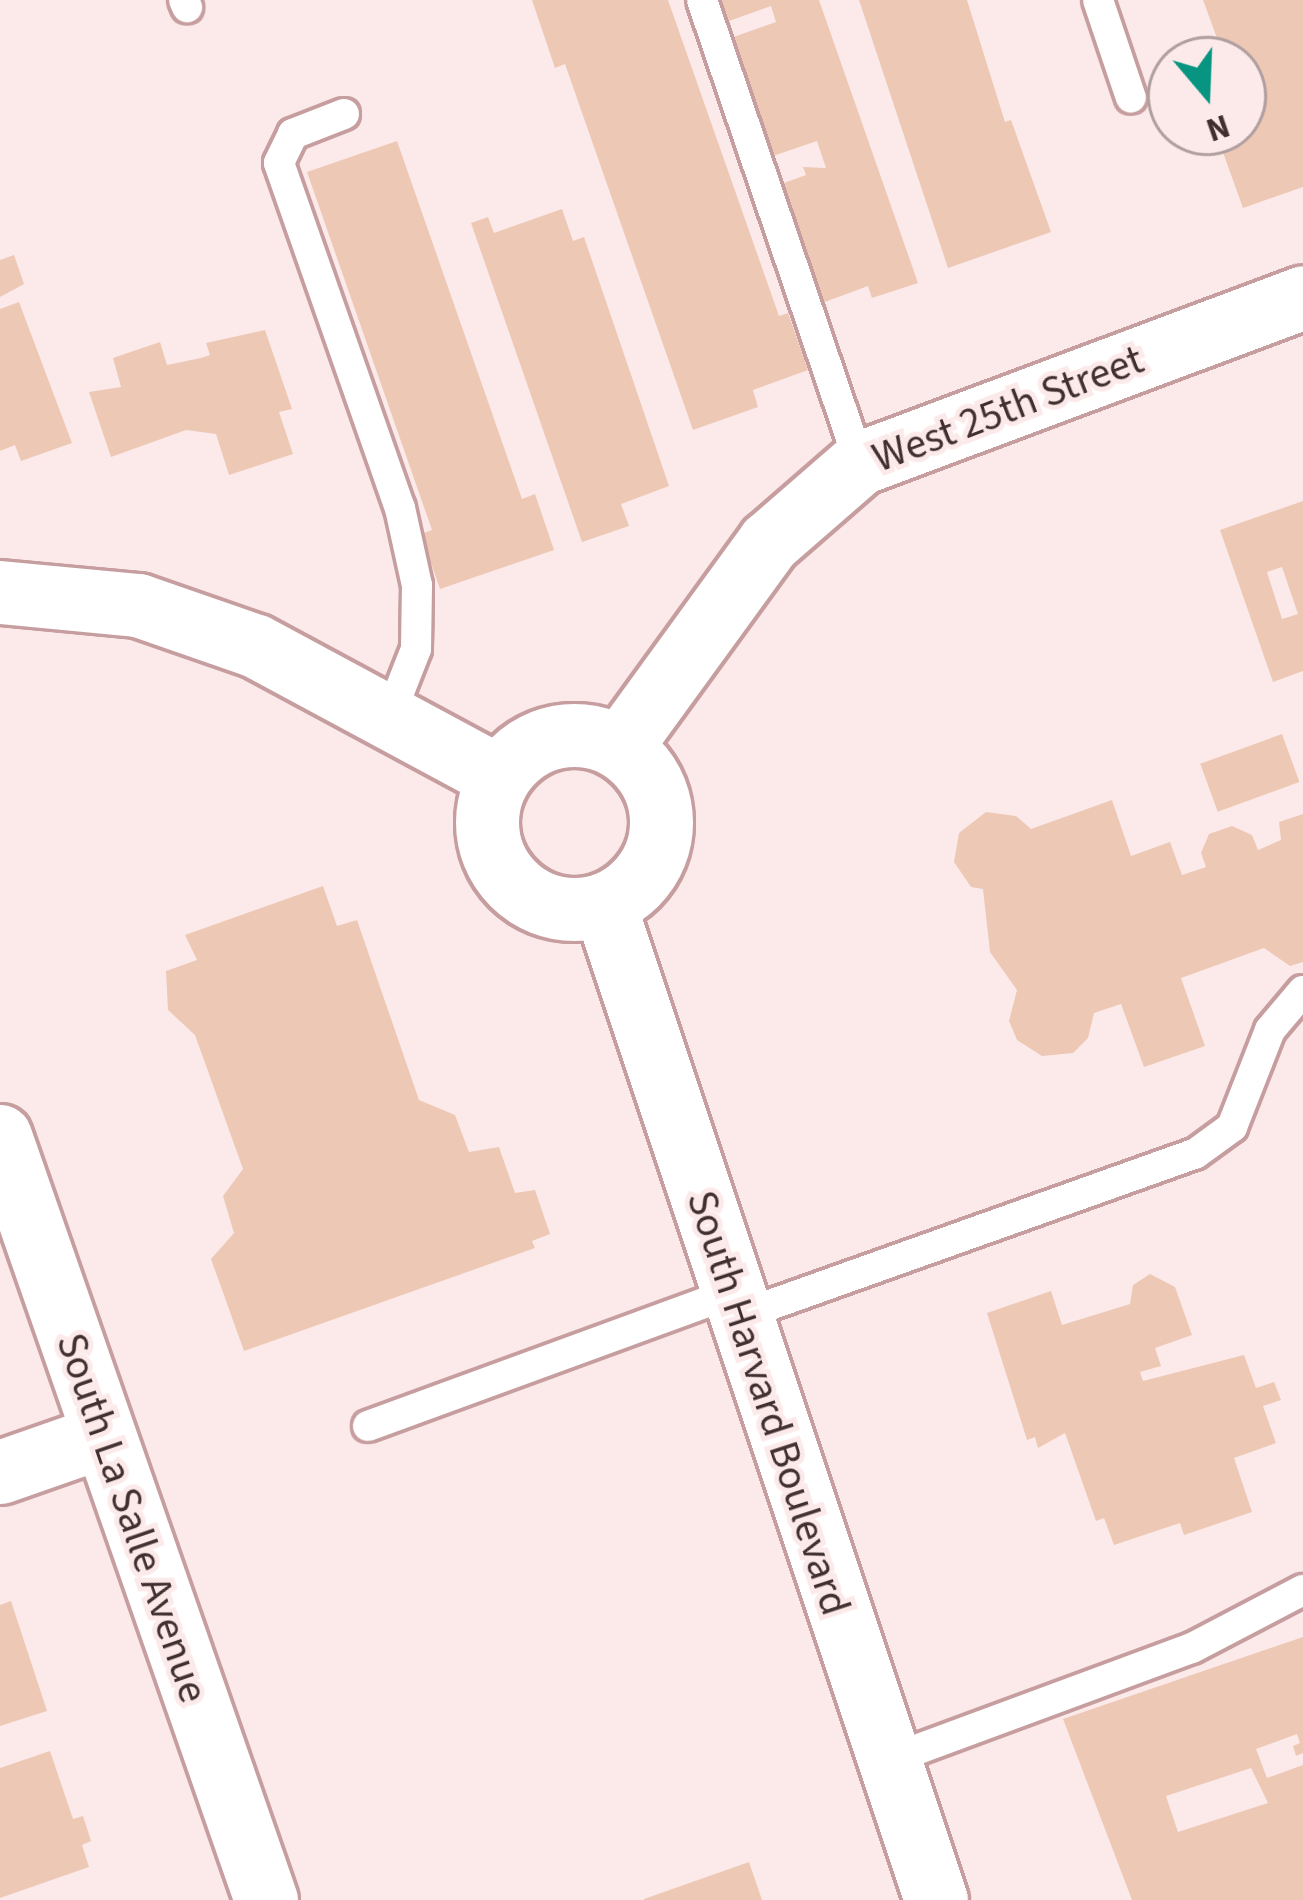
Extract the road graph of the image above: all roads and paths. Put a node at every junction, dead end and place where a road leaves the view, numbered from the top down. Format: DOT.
graph roads {
  1 [pos="702,0"];
  2 [pos="1098,0"];
  3 [pos="1131,98"];
  4 [pos="344,114"];
  5 [pos="1303,297"];
  6 [pos="860,463"];
  7 [pos="0,592"];
  8 [pos="388,720"];
  9 [pos="620,747"];
  10 [pos="499,777"];
  11 [pos="604,904"];
  12 [pos="1303,991"];
  13 [pos="0,1136"];
  14 [pos="735,1305"];
  15 [pos="368,1426"];
  16 [pos="104,1436"];
  17 [pos="0,1472"];
  18 [pos="1303,1590"];
  19 [pos="886,1761"];
  20 [pos="266,1900"];
  21 [pos="937,1900"];
  1 -- 6 [label="lane"];
  2 -- 3 [label="lane"];
  4 -- 8 [label="lane"];
  5 -- 6 [label="street, West 25th Street"];
  6 -- 9 [label="street, West 25th Street"];
  7 -- 8 [label="street"];
  8 -- 10 [label="street"];
  9 -- 10 [label="street"];
  9 -- 11 [label="street"];
  10 -- 11 [label="street"];
  11 -- 14 [label="street, South Harvard Boulevard"];
  12 -- 14 [label="lane"];
  13 -- 16 [label="street, South La Salle Avenue"];
  14 -- 15 [label="lane"];
  14 -- 19 [label="street, South Harvard Boulevard"];
  16 -- 17 [label="street"];
  16 -- 20 [label="street, South La Salle Avenue"];
  18 -- 19 [label="lane"];
  19 -- 21 [label="street, South Harvard Boulevard"];
}
